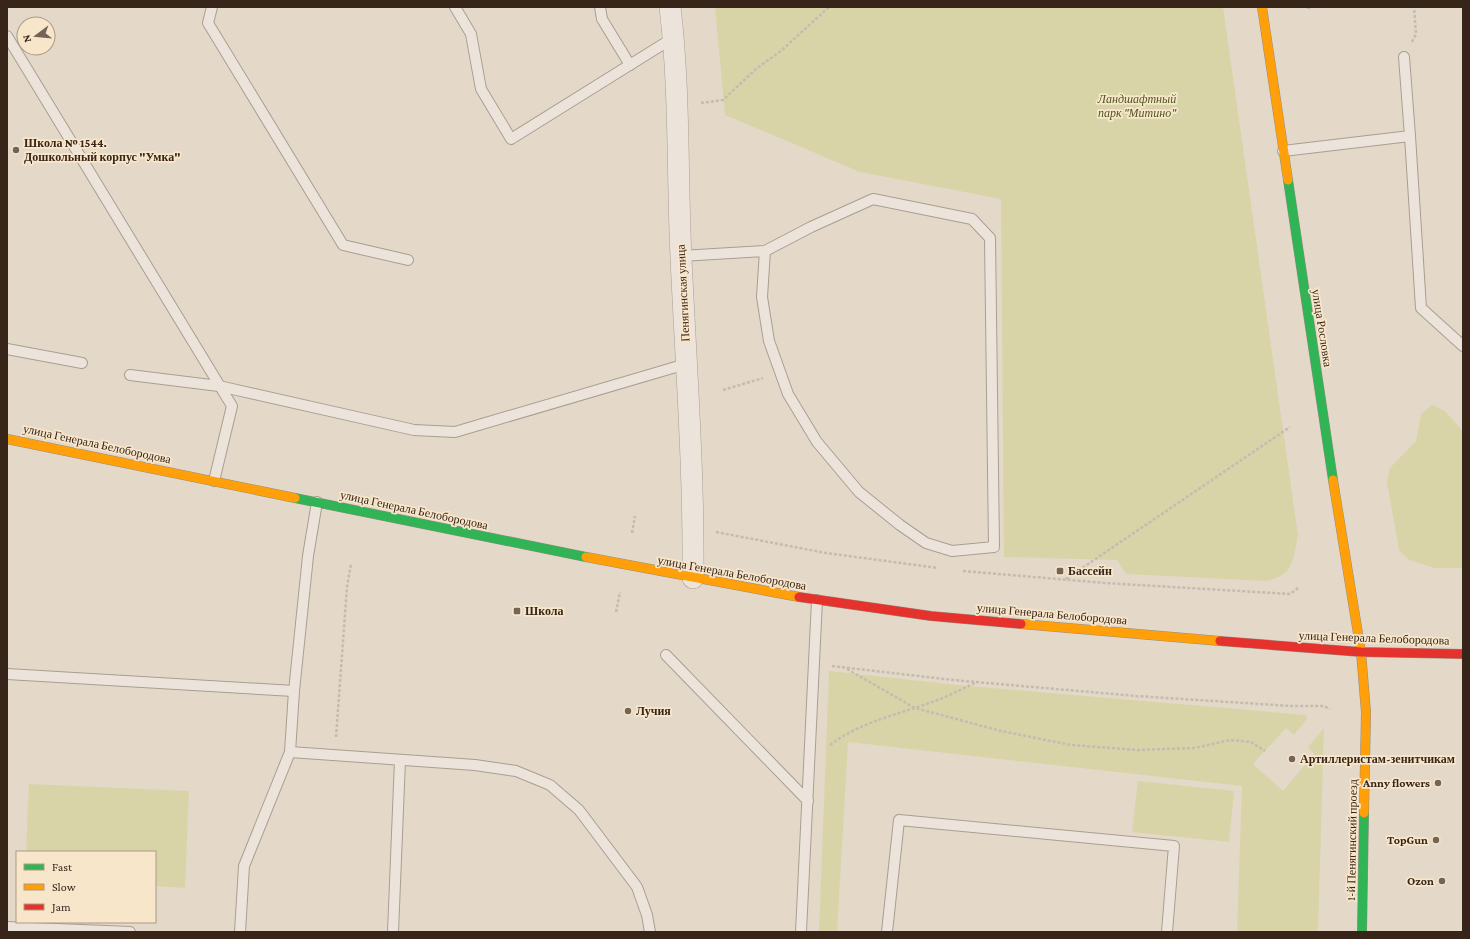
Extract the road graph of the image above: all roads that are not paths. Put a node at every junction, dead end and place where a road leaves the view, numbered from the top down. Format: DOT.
graph roads {
  1 [pos="212,7"];
  2 [pos="455,7"];
  3 [pos="600,7"];
  4 [pos="670,7"];
  5 [pos="1262,7"];
  6 [pos="7,36"];
  7 [pos="673,38"];
  8 [pos="1404,57"];
  9 [pos="630,65"];
  10 [pos="1410,136"];
  11 [pos="1283,151"];
  12 [pos="765,251"];
  13 [pos="681,256"];
  14 [pos="408,260"];
  15 [pos="1463,346"];
  16 [pos="7,349"];
  17 [pos="82,363"];
  18 [pos="686,364"];
  19 [pos="130,375"];
  20 [pos="219,386"];
  21 [pos="7,438"];
  22 [pos="214,481"];
  23 [pos="317,502"];
  24 [pos="693,578"];
  25 [pos="817,600"];
  26 [pos="1360,652"];
  27 [pos="666,654"];
  28 [pos="1463,654"];
  29 [pos="7,674"];
  30 [pos="294,691"];
  31 [pos="290,752"];
  32 [pos="400,760"];
  33 [pos="808,801"];
  34 [pos="7,927"];
  35 [pos="130,932"];
  36 [pos="240,932"];
  37 [pos="393,932"];
  38 [pos="650,932"];
  39 [pos="801,932"];
  40 [pos="887,932"];
  41 [pos="1167,932"];
  42 [pos="1362,932"];
  1 -- 14 [label="lane"];
  2 -- 9 [label="lane"];
  3 -- 9 [label="lane"];
  4 -- 7 [label="street, Пенягинская улица"];
  5 -- 11 [label="main road, улица Рословка"];
  6 -- 20 [label="lane"];
  7 -- 9 [label="lane"];
  7 -- 13 [label="street, Пенягинская улица"];
  8 -- 10 [label="lane"];
  10 -- 11 [label="lane"];
  10 -- 15 [label="lane"];
  11 -- 26 [label="main road, улица Рословка"];
  12 -- 12 [label="lane"];
  12 -- 13 [label="lane"];
  13 -- 18 [label="street, Пенягинская улица"];
  16 -- 17 [label="lane"];
  18 -- 20 [label="lane"];
  18 -- 24 [label="street, Пенягинская улица"];
  19 -- 20 [label="lane"];
  20 -- 22 [label="lane"];
  21 -- 22 [label="main road, улица Генерала Белобородова"];
  22 -- 23 [label="main road, улица Генерала Белобородова"];
  23 -- 24 [label="main road, улица Генерала Белобородова"];
  23 -- 30 [label="lane"];
  24 -- 25 [label="main road, улица Генерала Белобородова"];
  25 -- 26 [label="main road, улица Генерала Белобородова"];
  25 -- 33 [label="lane"];
  26 -- 28 [label="main road, улица Генерала Белобородова"];
  26 -- 42 [label="main road, 1-й Пенягинский проезд"];
  27 -- 33 [label="lane"];
  29 -- 30 [label="lane"];
  30 -- 31 [label="lane"];
  31 -- 32 [label="lane"];
  31 -- 36 [label="lane"];
  32 -- 37 [label="lane"];
  32 -- 38 [label="lane"];
  33 -- 39 [label="lane"];
  34 -- 35 [label="lane"];
  40 -- 41 [label="lane"];
}
